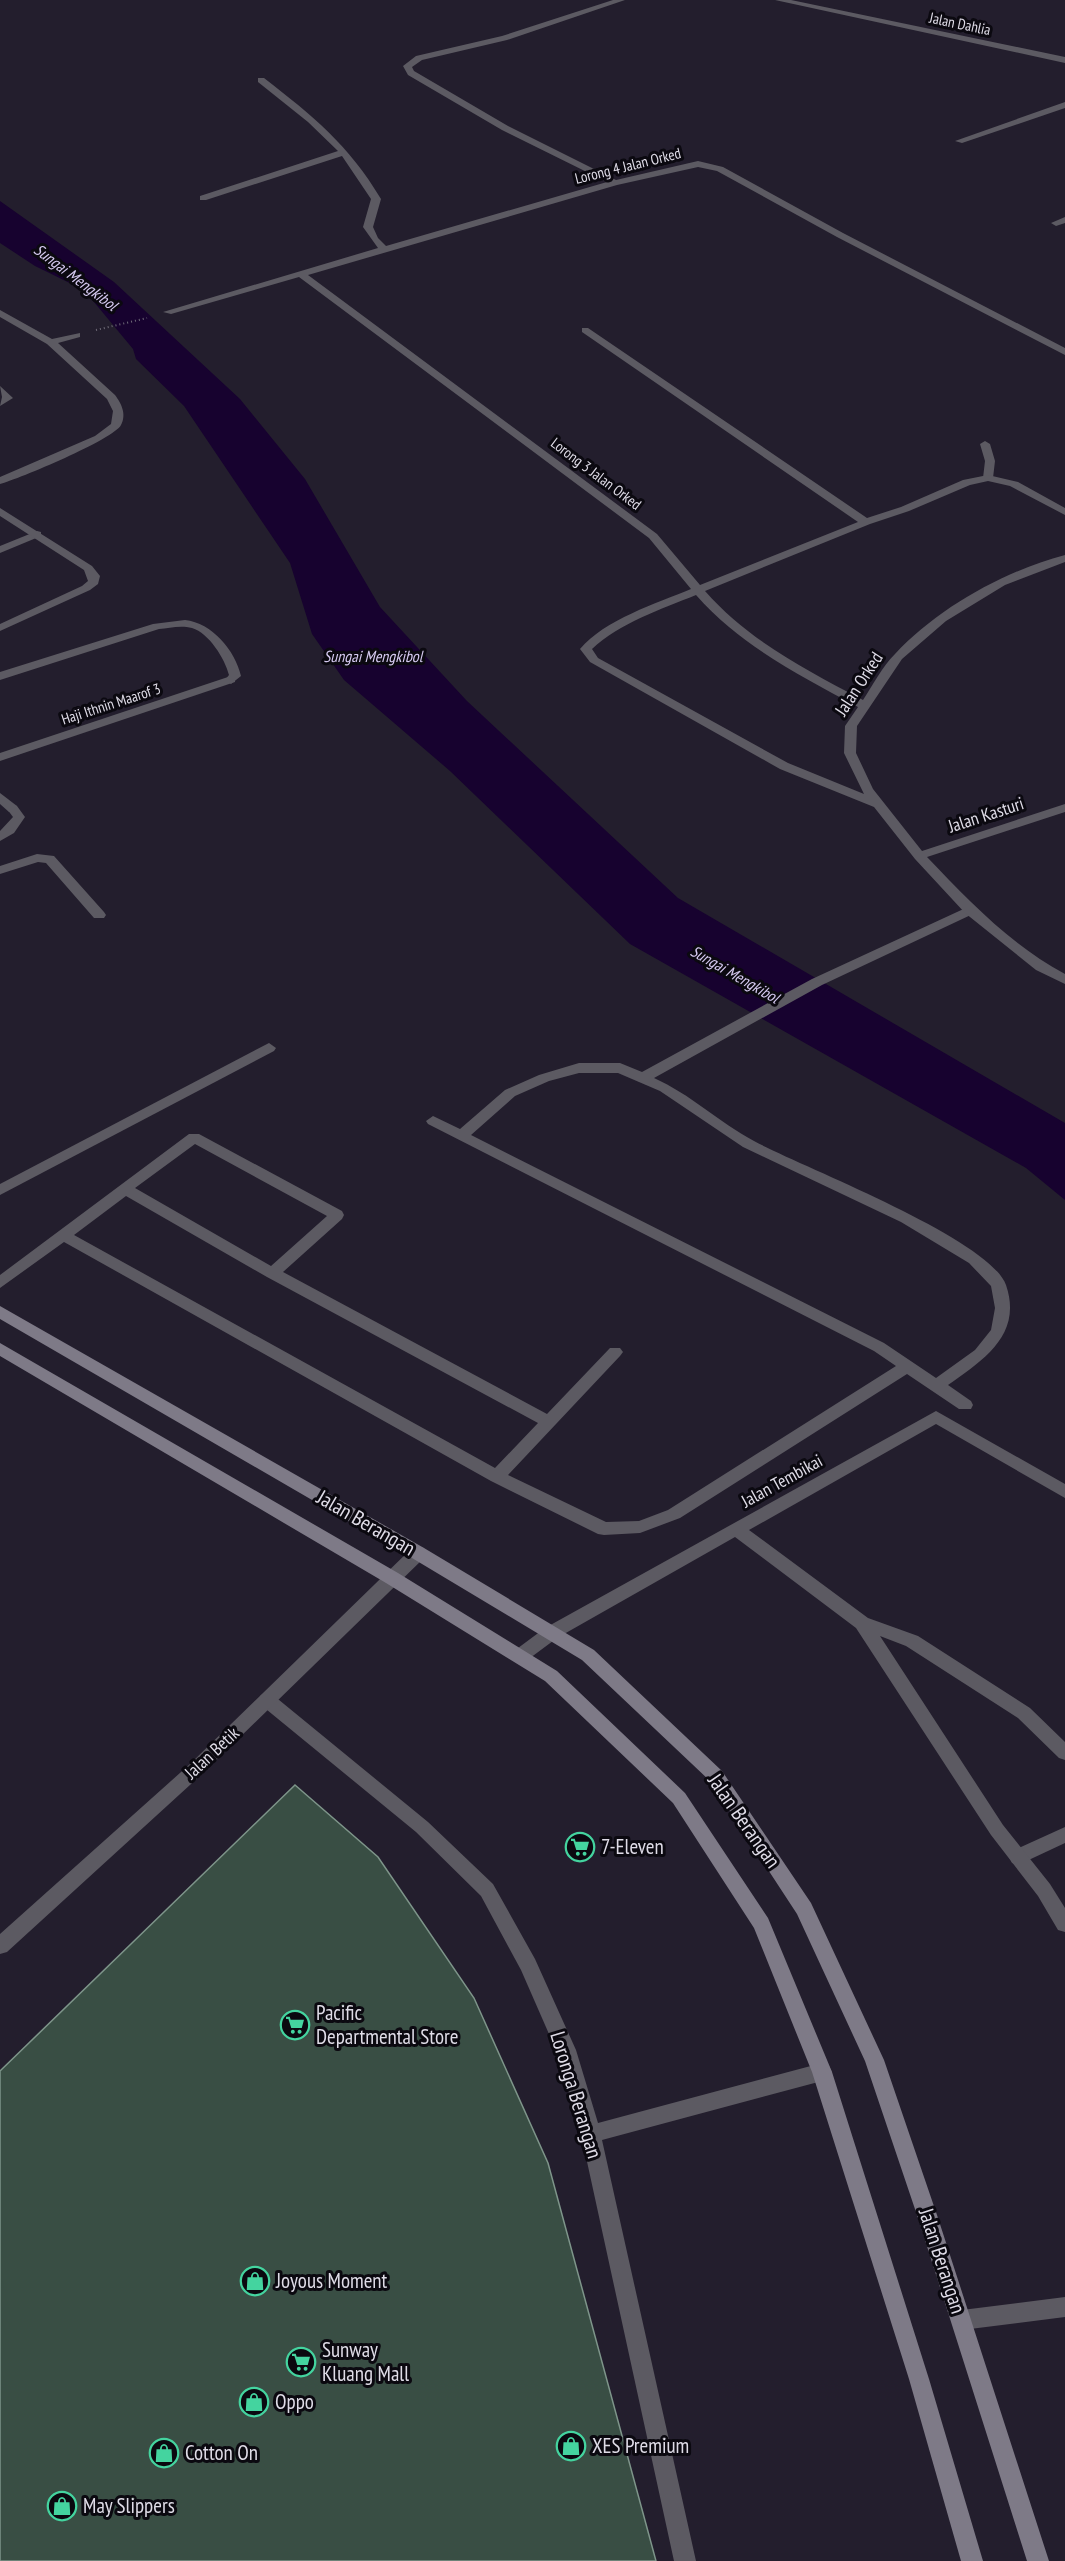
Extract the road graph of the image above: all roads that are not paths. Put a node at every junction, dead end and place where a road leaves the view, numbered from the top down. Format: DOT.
graph roads {
  1 [pos="621,0"];
  2 [pos="779,0"];
  3 [pos="1065,60"];
  4 [pos="261,80"];
  5 [pos="1065,105"];
  6 [pos="959,141"];
  7 [pos="345,152"];
  8 [pos="615,183"];
  9 [pos="203,198"];
  10 [pos="384,249"];
  11 [pos="301,274"];
  12 [pos="168,312"];
  13 [pos="0,313"];
  14 [pos="585,330"];
  15 [pos="77,335"];
  16 [pos="51,342"];
  17 [pos="1065,352"];
  18 [pos="0,389"];
  19 [pos="0,403"];
  20 [pos="985,444"];
  21 [pos="988,478"];
  22 [pos="0,481"];
  23 [pos="0,511"];
  24 [pos="1065,512"];
  25 [pos="866,522"];
  26 [pos="37,534"];
  27 [pos="0,550"];
  28 [pos="1065,558"];
  29 [pos="698,590"];
  30 [pos="0,628"];
  31 [pos="0,676"];
  32 [pos="864,705"];
  33 [pos="0,757"];
  34 [pos="0,797"];
  35 [pos="878,804"];
  36 [pos="1065,808"];
  37 [pos="0,837"];
  38 [pos="919,856"];
  39 [pos="0,870"];
  40 [pos="970,910"];
  41 [pos="99,915"];
  42 [pos="1065,980"];
  43 [pos="269,1048"];
  44 [pos="642,1078"];
  45 [pos="433,1121"];
  46 [pos="462,1135"];
  47 [pos="125,1189"];
  48 [pos="0,1190"];
  49 [pos="63,1235"];
  50 [pos="272,1273"];
  51 [pos="0,1283"];
  52 [pos="0,1312"];
  53 [pos="0,1349"];
  54 [pos="615,1352"];
  55 [pos="908,1366"];
  56 [pos="937,1385"];
  57 [pos="965,1404"];
  58 [pos="549,1422"];
  59 [pos="497,1477"];
  60 [pos="1065,1491"];
  61 [pos="736,1529"];
  62 [pos="418,1553"];
  63 [pos="392,1578"];
  64 [pos="862,1623"];
  65 [pos="551,1633"];
  66 [pos="520,1656"];
  67 [pos="267,1701"];
  68 [pos="1065,1753"];
  69 [pos="1065,1835"];
  70 [pos="1018,1857"];
  71 [pos="1065,1923"];
  72 [pos="0,1946"];
  73 [pos="822,2072"];
  74 [pos="591,2134"];
  75 [pos="1065,2307"];
  76 [pos="962,2320"];
  77 [pos="685,2561"];
  78 [pos="972,2561"];
  79 [pos="1038,2561"];
  1 -- 8 [label="street"];
  2 -- 3 [label="street, Jalan Dahlia"];
  4 -- 7 [label="street"];
  5 -- 6 [label="street"];
  7 -- 9 [label="street"];
  7 -- 10 [label="street"];
  8 -- 10 [label="street, Lorong 4 Jalan Orked"];
  8 -- 17 [label="street, Lorong 4 Jalan Orked"];
  10 -- 11 [label="street, Lorong 4 Jalan Orked"];
  11 -- 12 [label="street, Lorong 4 Jalan Orked"];
  11 -- 29 [label="street, Lorong 3 Jalan Orked"];
  13 -- 16 [label="street"];
  14 -- 25 [label="street"];
  15 -- 16 [label="street"];
  16 -- 22 [label="street"];
  18 -- 19 [label="street"];
  20 -- 21 [label="street"];
  21 -- 24 [label="street"];
  21 -- 25 [label="street"];
  23 -- 26 [label="street"];
  25 -- 29 [label="street"];
  26 -- 27 [label="street"];
  26 -- 30 [label="street"];
  28 -- 32 [label="street, Jalan Orked"];
  29 -- 32 [label="street, Lorong 3 Jalan Orked"];
  29 -- 35 [label="street"];
  31 -- 33 [label="street, Haji Ithnin Maarof 3"];
  32 -- 35 [label="street, Jalan Orked"];
  34 -- 37 [label="street"];
  35 -- 38 [label="street, Jalan Orked"];
  36 -- 38 [label="street, Jalan Kasturi"];
  38 -- 40 [label="street, Jalan Orked"];
  39 -- 41 [label="street"];
  40 -- 42 [label="street, Jalan Orked"];
  40 -- 44 [label="street"];
  43 -- 48 [label="street"];
  44 -- 46 [label="street"];
  44 -- 56 [label="street"];
  45 -- 46 [label="street"];
  46 -- 55 [label="street"];
  47 -- 49 [label="street"];
  47 -- 50 [label="street"];
  47 -- 50 [label="street"];
  49 -- 51 [label="street"];
  49 -- 59 [label="street"];
  50 -- 58 [label="street"];
  52 -- 62 [label="street, Jalan Berangan"];
  53 -- 63 [label="street, Jalan Berangan"];
  54 -- 58 [label="street"];
  55 -- 56 [label="street"];
  55 -- 59 [label="street"];
  56 -- 57 [label="street"];
  58 -- 59 [label="street"];
  60 -- 61 [label="street, Jalan Tembikai"];
  61 -- 64 [label="street"];
  61 -- 65 [label="street, Jalan Tembikai"];
  62 -- 63 [label="street, Jalan Betik"];
  62 -- 65 [label="street, Jalan Berangan"];
  63 -- 66 [label="street, Jalan Berangan"];
  63 -- 67 [label="street, Jalan Betik"];
  64 -- 68 [label="street"];
  64 -- 70 [label="street"];
  65 -- 66 [label="street, Jalan Tembikai"];
  65 -- 76 [label="street, Jalan Berangan"];
  66 -- 73 [label="street, Jalan Berangan"];
  67 -- 72 [label="street, Jalan Betik"];
  67 -- 74 [label="street, Loronga Berangan"];
  69 -- 70 [label="street"];
  70 -- 71 [label="street"];
  73 -- 74 [label="street"];
  73 -- 78 [label="street, Jalan Berangan"];
  74 -- 77 [label="street, Loronga Berangan"];
  75 -- 76 [label="street"];
  76 -- 79 [label="street, Jalan Berangan"];
}
